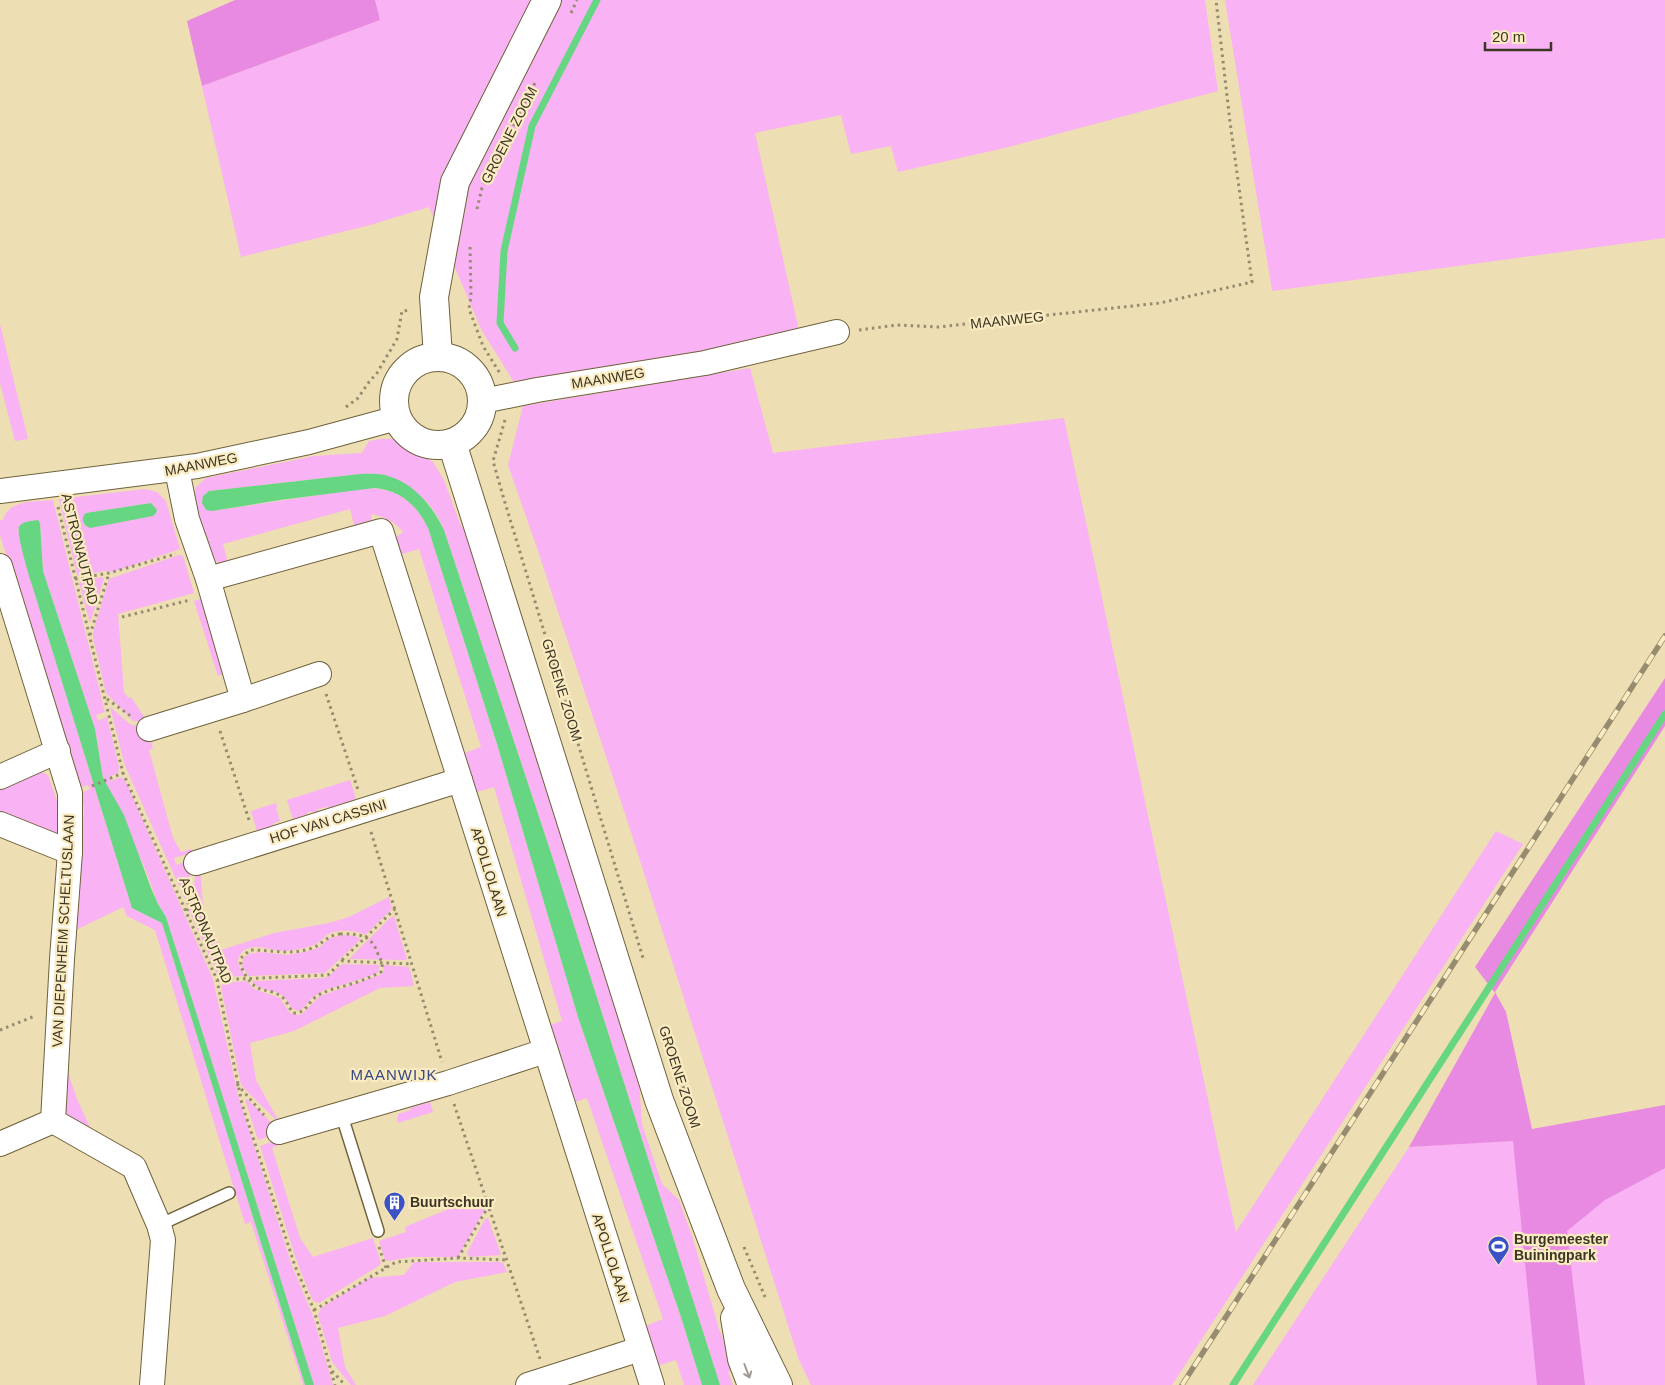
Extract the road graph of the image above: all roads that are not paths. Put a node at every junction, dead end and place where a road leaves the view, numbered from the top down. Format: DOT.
graph roads {
  1 [pos="547,0"];
  2 [pos="836,332"];
  3 [pos="438,356"];
  4 [pos="483,401"];
  5 [pos="397,418"];
  6 [pos="452,443"];
  7 [pos="177,470"];
  8 [pos="0,491"];
  9 [pos="0,566"];
  10 [pos="210,587"];
  11 [pos="319,674"];
  12 [pos="243,700"];
  13 [pos="149,729"];
  14 [pos="58,751"];
  15 [pos="0,777"];
  16 [pos="460,780"];
  17 [pos="0,824"];
  18 [pos="70,852"];
  19 [pos="196,863"];
  20 [pos="545,1051"];
  21 [pos="341,1113"];
  22 [pos="53,1121"];
  23 [pos="279,1132"];
  24 [pos="0,1144"];
  25 [pos="229,1193"];
  26 [pos="159,1225"];
  27 [pos="378,1231"];
  28 [pos="731,1289"];
  29 [pos="640,1349"];
  30 [pos="537,1382"];
  31 [pos="152,1385"];
  32 [pos="652,1385"];
  33 [pos="752,1385"];
  34 [pos="778,1385"];
  1 -- 3 [label="main road, GROENE ZOOM"];
  2 -- 4 [label="street, MAANWEG"];
  3 -- 4 [label="main road"];
  3 -- 5 [label="main road"];
  4 -- 6 [label="main road"];
  5 -- 6 [label="main road"];
  5 -- 7 [label="street, MAANWEG"];
  6 -- 28 [label="main road, GROENE ZOOM"];
  7 -- 8 [label="street, MAANWEG"];
  7 -- 10 [label="street"];
  9 -- 14 [label="street, VAN DIEPENHEIM SCHELTUSLAAN"];
  10 -- 12 [label="street"];
  10 -- 16 [label="street, APOLLOLAAN"];
  11 -- 12 [label="street"];
  12 -- 13 [label="street"];
  14 -- 15 [label="street"];
  14 -- 18 [label="street, VAN DIEPENHEIM SCHELTUSLAAN"];
  16 -- 19 [label="street, HOF VAN CASSINI"];
  16 -- 20 [label="street, APOLLOLAAN"];
  17 -- 18 [label="street"];
  18 -- 22 [label="street, VAN DIEPENHEIM SCHELTUSLAAN"];
  20 -- 21 [label="street"];
  20 -- 29 [label="street, APOLLOLAAN"];
  21 -- 23 [label="street"];
  21 -- 27 [label="lane"];
  22 -- 24 [label="street"];
  22 -- 26 [label="street"];
  25 -- 26 [label="lane"];
  26 -- 31 [label="street"];
  28 -- 33 [label="main road, GROENE ZOOM, one-way"];
  28 -- 34 [label="main road, GROENE ZOOM"];
  29 -- 30 [label="street"];
  29 -- 32 [label="street, APOLLOLAAN"];
}
